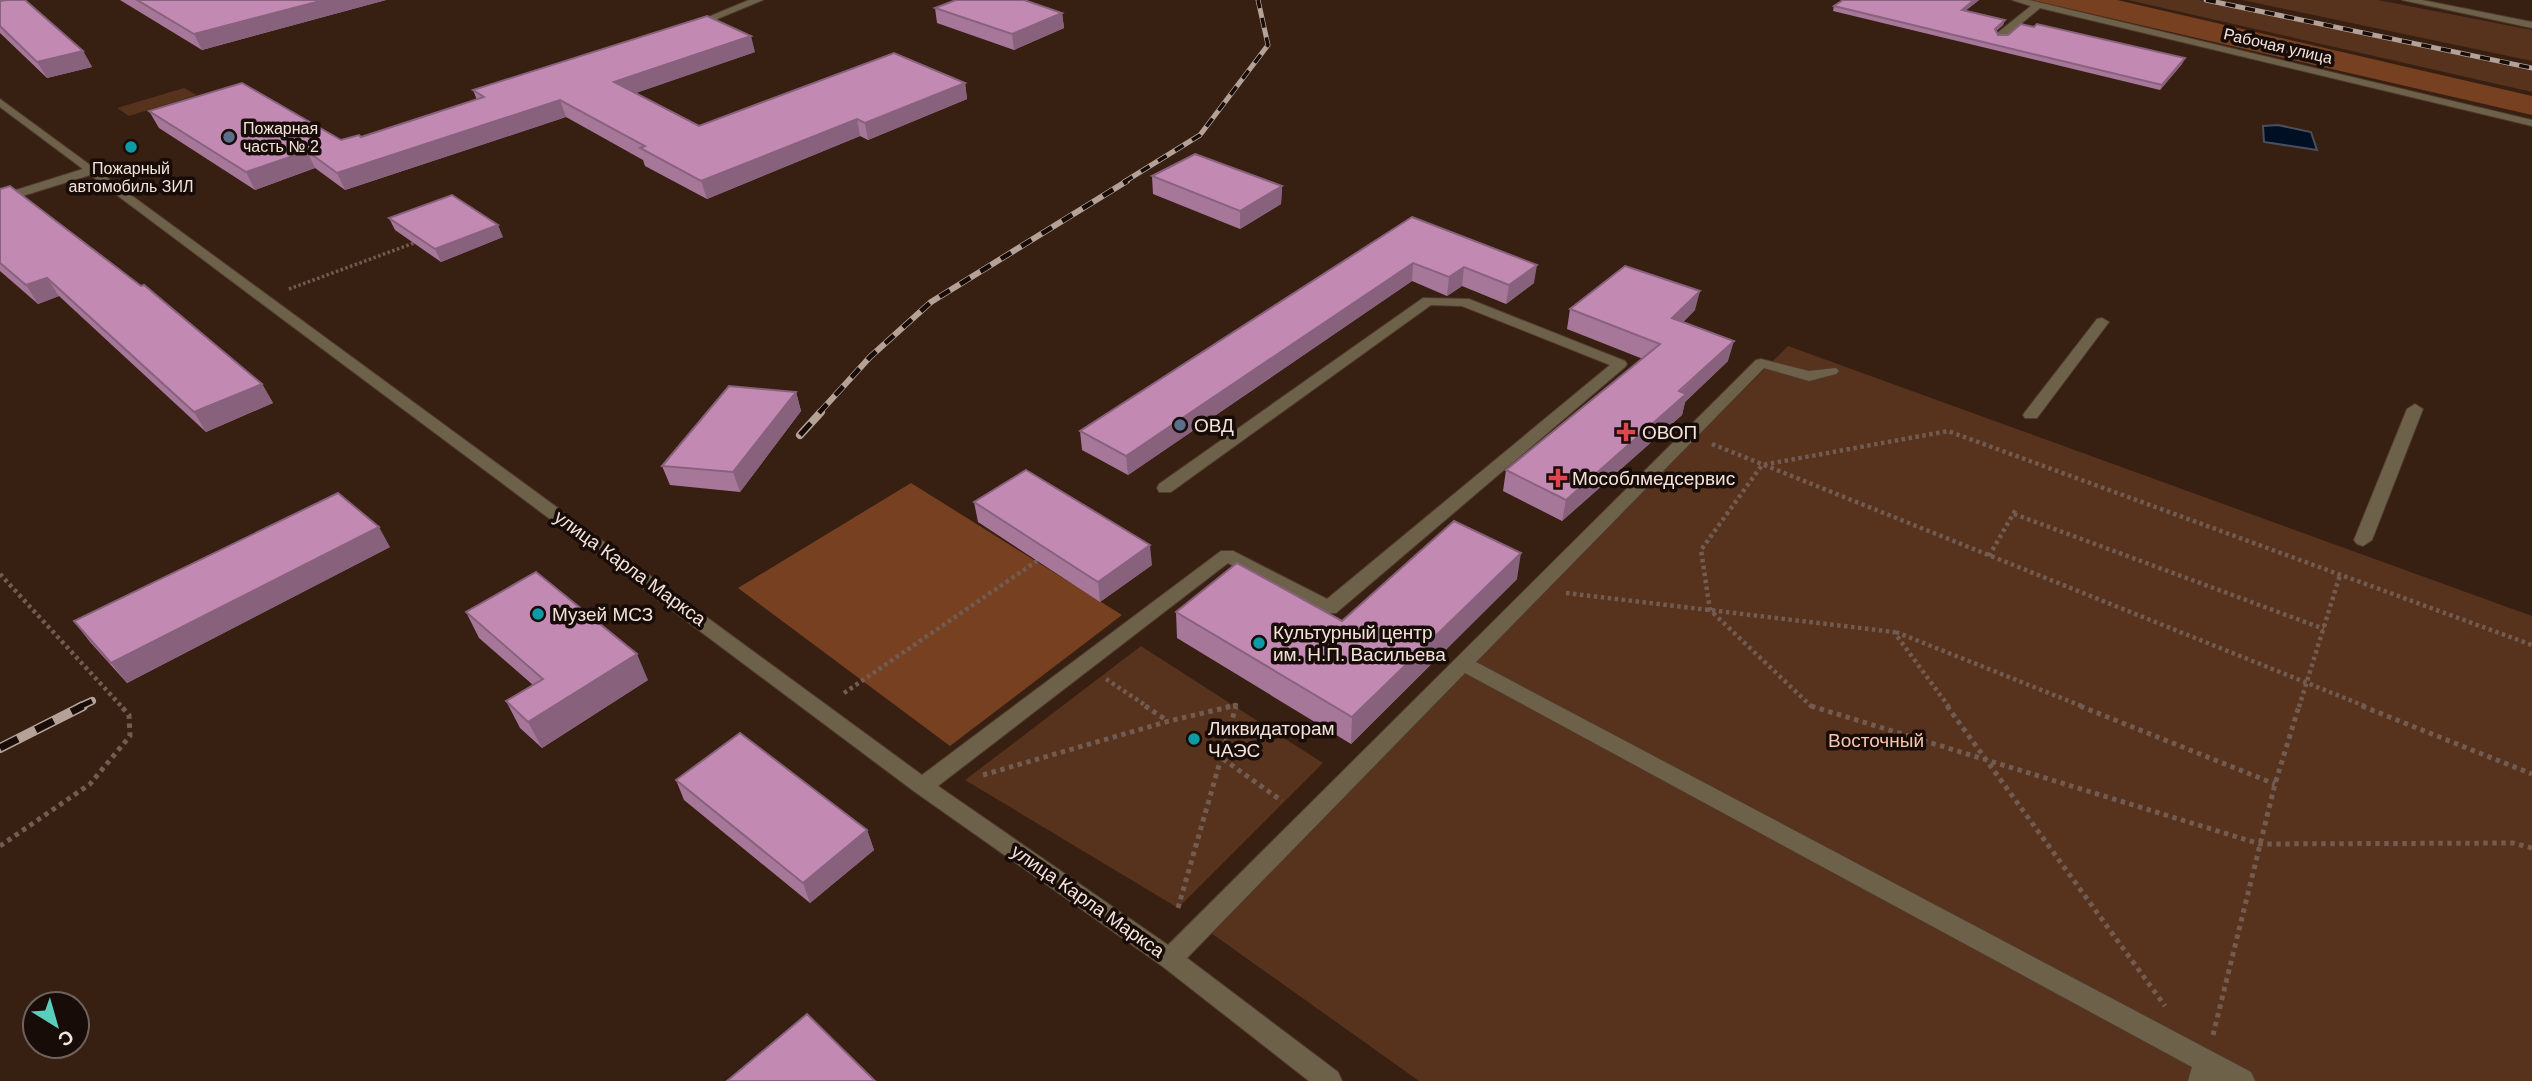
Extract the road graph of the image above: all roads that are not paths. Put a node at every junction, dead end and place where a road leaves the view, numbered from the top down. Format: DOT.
graph roads {
  1 [pos="758,0"];
  2 [pos="2017,0"];
  3 [pos="2407,0"];
  4 [pos="2038,5"];
  5 [pos="2532,25"];
  6 [pos="673,33"];
  7 [pos="2000,36"];
  8 [pos="0,102"];
  9 [pos="2532,123"];
  10 [pos="92,170"];
  11 [pos="0,199"];
  12 [pos="2102,322"];
  13 [pos="1831,371"];
  14 [pos="2415,409"];
  15 [pos="2031,415"];
  16 [pos="1165,488"];
  17 [pos="2363,540"];
  18 [pos="1464,664"];
  19 [pos="922,786"];
  20 [pos="1170,959"];
  21 [pos="2204,1072"];
  22 [pos="1329,1081"];
  23 [pos="2242,1081"];
  1 -- 6 [label="street"];
  2 -- 4 [label="street, Рабочая улица"];
  3 -- 5 [label="street"];
  4 -- 7 [label="street"];
  4 -- 9 [label="street, Рабочая улица"];
  8 -- 10 [label="street, улица Карла Маркса"];
  10 -- 11 [label="street"];
  10 -- 19 [label="street, улица Карла Маркса"];
  12 -- 15 [label="street"];
  13 -- 18 [label="street"];
  14 -- 17 [label="street"];
  16 -- 19 [label="street"];
  18 -- 20 [label="street"];
  18 -- 21 [label="street"];
  19 -- 20 [label="street, улица Карла Маркса"];
  20 -- 22 [label="street, улица Карла Маркса"];
  21 -- 23 [label="street"];
}
